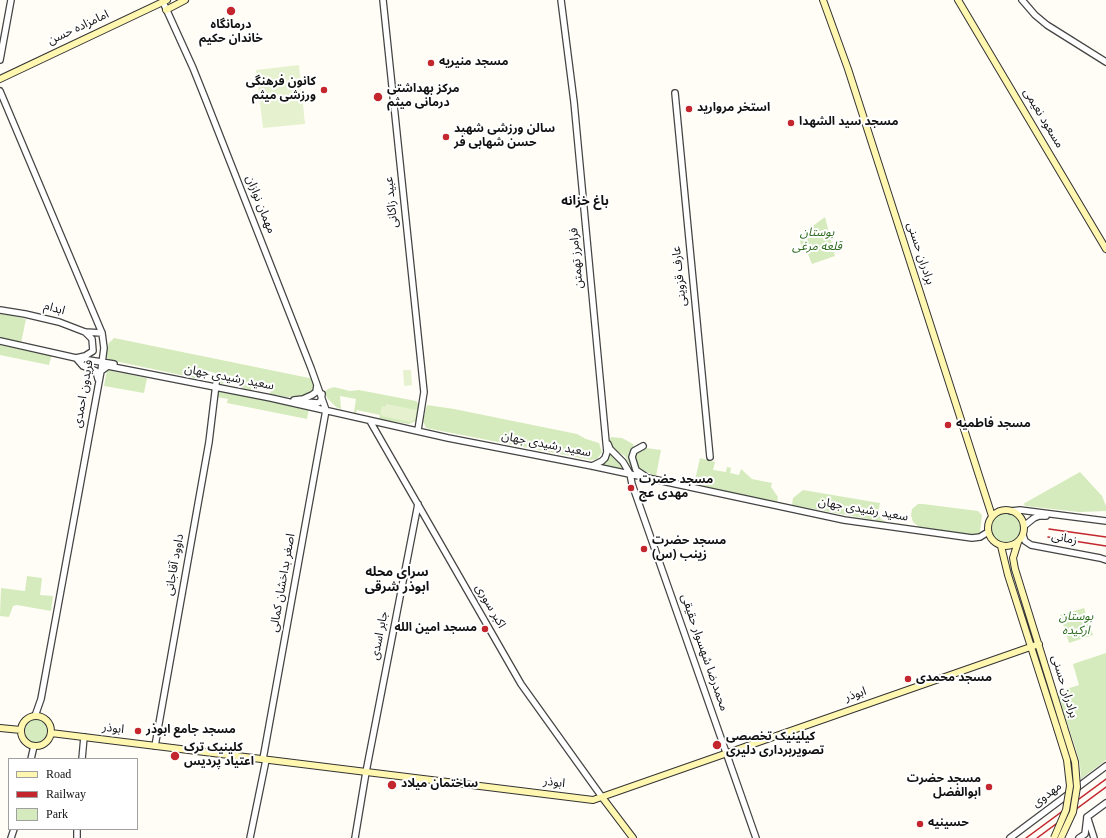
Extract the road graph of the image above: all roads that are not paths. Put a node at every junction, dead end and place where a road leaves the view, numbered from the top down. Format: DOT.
graph roads {
  1 [pos="11,0"];
  2 [pos="185,0"];
  3 [pos="383,0"];
  4 [pos="561,0"];
  5 [pos="823,0"];
  6 [pos="958,0"];
  7 [pos="1022,0"];
  8 [pos="165,1"];
  9 [pos="166,10"];
  10 [pos="0,60"];
  11 [pos="1106,62"];
  12 [pos="0,79"];
  13 [pos="0,91"];
  14 [pos="674,93"];
  15 [pos="1106,249"];
  16 [pos="0,310"];
  17 [pos="85,332"];
  18 [pos="102,333"];
  19 [pos="0,341"];
  20 [pos="76,358"];
  21 [pos="102,361"];
  22 [pos="101,371"];
  23 [pos="150,373"];
  24 [pos="317,385"];
  25 [pos="98,386"];
  26 [pos="216,386"];
  27 [pos="322,394"];
  28 [pos="294,400"];
  29 [pos="326,410"];
  30 [pos="370,421"];
  31 [pos="418,430"];
  32 [pos="606,442"];
  33 [pos="643,446"];
  34 [pos="710,457"];
  35 [pos="592,466"];
  36 [pos="630,474"];
  37 [pos="653,480"];
  38 [pos="418,504"];
  39 [pos="1012,511"];
  40 [pos="992,516"];
  41 [pos="1106,521"];
  42 [pos="1106,524"];
  43 [pos="1024,526"];
  44 [pos="988,532"];
  45 [pos="1023,535"];
  46 [pos="1018,542"];
  47 [pos="1001,546"];
  48 [pos="1106,560"];
  49 [pos="1029,613"];
  50 [pos="1021,615"];
  51 [pos="1039,644"];
  52 [pos="1031,647"];
  53 [pos="35,716"];
  54 [pos="0,728"];
  55 [pos="1061,728"];
  56 [pos="21,730"];
  57 [pos="51,733"];
  58 [pos="84,737"];
  59 [pos="34,746"];
  60 [pos="154,746"];
  61 [pos="727,753"];
  62 [pos="31,758"];
  63 [pos="82,758"];
  64 [pos="265,760"];
  65 [pos="1106,766"];
  66 [pos="366,772"];
  67 [pos="602,797"];
  68 [pos="1106,803"];
  69 [pos="1088,817"];
  70 [pos="1085,834"];
  71 [pos="1094,836"];
  72 [pos="250,838"];
  73 [pos="355,838"];
  74 [pos="633,838"];
  75 [pos="756,838"];
  76 [pos="1010,838"];
  77 [pos="1054,838"];
  78 [pos="1061,838"];
  79 [pos="1079,838"];
  1 -- 10 [label="street"];
  2 -- 9 [label="main road"];
  3 -- 31 [label="street, عبید زاکانی"];
  4 -- 32 [label="street, فرامرز تهمتن"];
  5 -- 40 [label="main road, برادران حسنی"];
  6 -- 15 [label="main road, مسعود نعیمی"];
  7 -- 11 [label="street"];
  8 -- 9 [label="street, مهمان نوازان"];
  8 -- 12 [label="main road, امامزاده حسن"];
  9 -- 24 [label="street, مهمان نوازان"];
  13 -- 18 [label="street, فریدون احمدی"];
  14 -- 34 [label="street, عارف قزوینی"];
  16 -- 17 [label="street, ابدام"];
  17 -- 18 [label="street, ابدام"];
  17 -- 20 [label="street"];
  18 -- 21 [label="street, فریدون احمدی"];
  19 -- 20 [label="street, سعید رشیدی جهان"];
  20 -- 21 [label="street, سعید رشیدی جهان"];
  20 -- 25 [label="street"];
  21 -- 22 [label="street, فریدون احمدی"];
  21 -- 23 [label="street, سعید رشیدی جهان"];
  22 -- 23 [label="street, سعید رشیدی جهان"];
  22 -- 25 [label="street, فریدون احمدی"];
  23 -- 26 [label="street, سعید رشیدی جهان"];
  24 -- 27 [label="street, مهمان نوازان"];
  24 -- 28 [label="street"];
  25 -- 53 [label="street, فریدون احمدی"];
  26 -- 28 [label="street, سعید رشیدی جهان"];
  26 -- 29 [label="street, سعید رشیدی جهان"];
  26 -- 60 [label="street, داوود آقاجانی"];
  27 -- 28 [label="street, سعید رشیدی جهان"];
  27 -- 29 [label="street, مهمان نوازان"];
  29 -- 30 [label="street, سعید رشیدی جهان"];
  29 -- 64 [label="street, اصغر بداخشان کمالی"];
  30 -- 31 [label="street, سعید رشیدی جهان"];
  30 -- 38 [label="street, اکبر سوری"];
  31 -- 35 [label="street, سعید رشیدی جهان"];
  32 -- 35 [label="street, فرامرز تهمتن"];
  32 -- 36 [label="street"];
  33 -- 37 [label="street"];
  35 -- 36 [label="street, سعید رشیدی جهان"];
  36 -- 37 [label="street, سعید رشیدی جهان"];
  36 -- 61 [label="street, محمدرضا شهسوار حقیقی"];
  37 -- 44 [label="street, سعید رشیدی جهان"];
  38 -- 66 [label="street, جابر اسدی"];
  38 -- 67 [label="street, اکبر سوری"];
  39 -- 40 [label="main road"];
  39 -- 41 [label="street"];
  39 -- 43 [label="main road"];
  40 -- 44 [label="main road"];
  42 -- 43 [label="street"];
  43 -- 45 [label="main road"];
  44 -- 47 [label="main road"];
  45 -- 46 [label="main road"];
  45 -- 48 [label="street, زمانی"];
  46 -- 47 [label="main road"];
  46 -- 49 [label="main road, برادران حسنی"];
  47 -- 50 [label="main road, برادران حسنی"];
  49 -- 50 [label="main road"];
  49 -- 51 [label="main road, برادران حسنی"];
  50 -- 52 [label="main road, برادران حسنی"];
  51 -- 52 [label="main road, ابوذر"];
  51 -- 55 [label="main road, برادران حسنی"];
  52 -- 55 [label="main road, برادران حسنی"];
  52 -- 61 [label="main road, ابوذر"];
  53 -- 56 [label="main road"];
  53 -- 57 [label="main road"];
  54 -- 56 [label="main road"];
  55 -- 77 [label="main road, برادران حسنی, bridge"];
  55 -- 78 [label="main road, برادران حسنی, bridge"];
  56 -- 59 [label="main road"];
  57 -- 58 [label="main road, ابوذر"];
  57 -- 59 [label="main road"];
  58 -- 60 [label="main road, ابوذر"];
  58 -- 63 [label="street"];
  59 -- 62 [label="street"];
  60 -- 64 [label="main road, ابوذر"];
  61 -- 67 [label="main road, ابوذر"];
  61 -- 75 [label="street, محمدرضا شهسوار حقیقی"];
  64 -- 66 [label="main road, ابوذر"];
  64 -- 72 [label="street, اصغر بداخشان کمالی"];
  65 -- 76 [label="street, مهدوی"];
  66 -- 67 [label="main road, ابوذر"];
  66 -- 73 [label="street, جابر اسدی"];
  67 -- 74 [label="main road"];
  68 -- 69 [label="street"];
  69 -- 70 [label="street"];
  69 -- 71 [label="street"];
  70 -- 71 [label="street"];
  70 -- 79 [label="street"];
}
